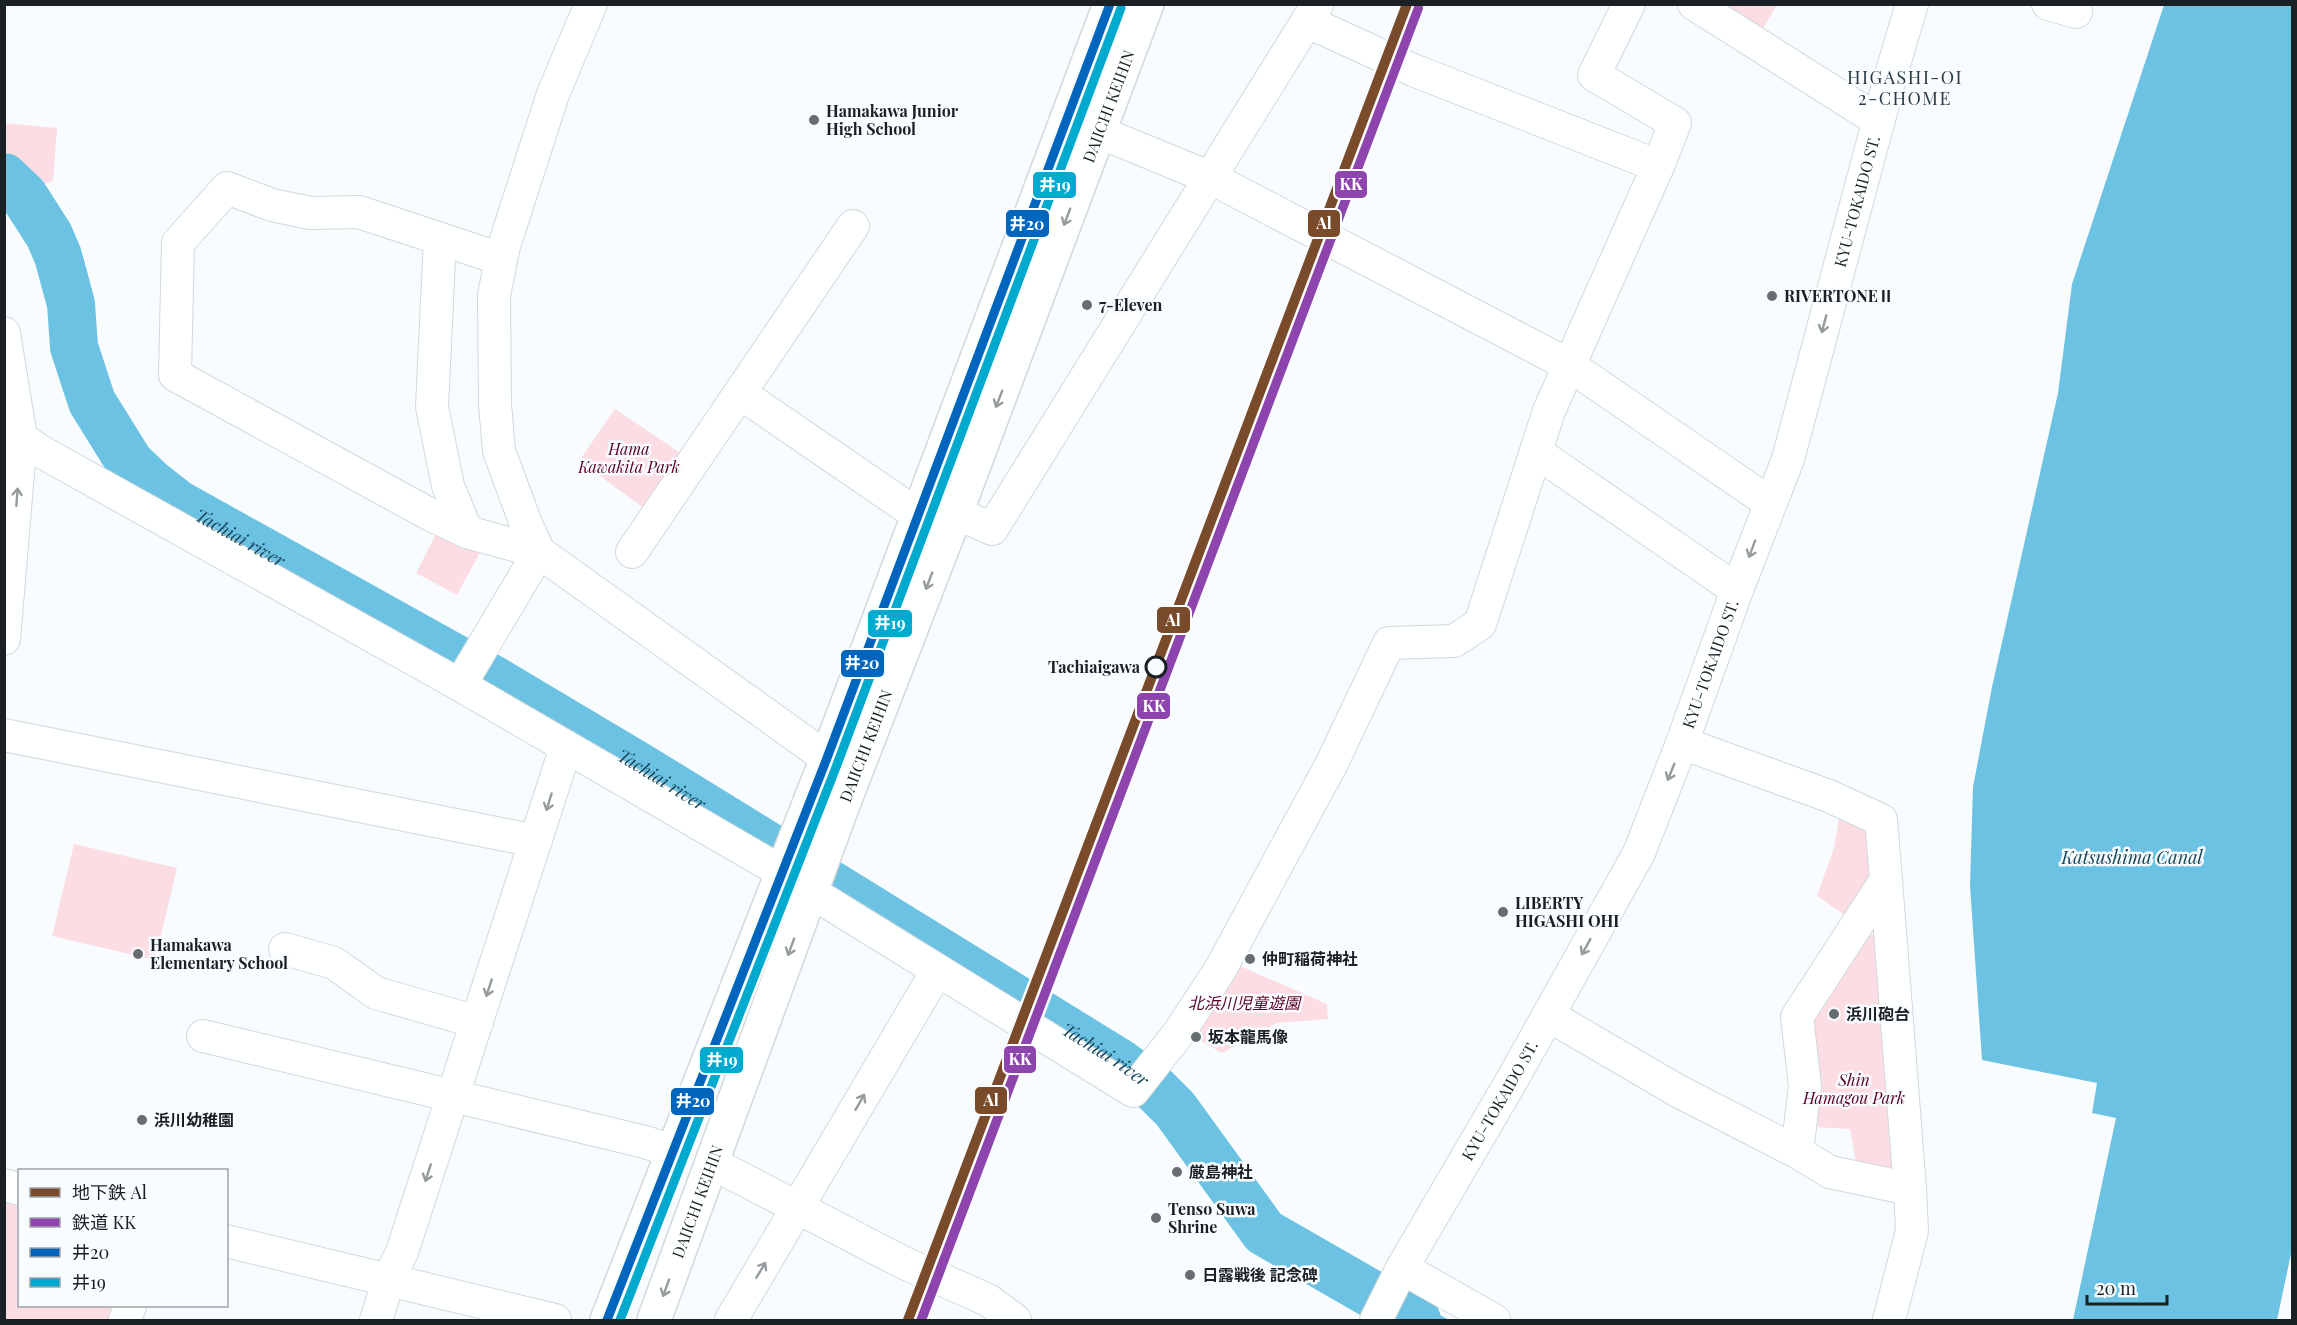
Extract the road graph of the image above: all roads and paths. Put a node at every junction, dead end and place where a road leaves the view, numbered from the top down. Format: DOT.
graph roads {
  1 [pos="591,4"];
  2 [pos="1110,4"];
  3 [pos="1147,4"];
  4 [pos="1629,4"];
  5 [pos="1694,4"];
  6 [pos="1912,4"];
  7 [pos="1313,14"];
  8 [pos="1879,121"];
  9 [pos="1099,132"];
  10 [pos="1658,166"];
  11 [pos="1211,178"];
  12 [pos="853,226"];
  13 [pos="440,238"];
  14 [pos="501,259"];
  15 [pos="4,333"];
  16 [pos="1569,365"];
  17 [pos="740,393"];
  18 [pos="15,428"];
  19 [pos="1536,452"];
  20 [pos="1770,503"];
  21 [pos="956,513"];
  22 [pos="918,515"];
  23 [pos="467,532"];
  24 [pos="539,552"];
  25 [pos="632,552"];
  26 [pos="1737,590"];
  27 [pos="4,639"];
  28 [pos="463,681"];
  29 [pos="4,735"];
  30 [pos="1682,743"];
  31 [pos="566,747"];
  32 [pos="827,758"];
  33 [pos="537,841"];
  34 [pos="784,867"];
  35 [pos="1886,880"];
  36 [pos="813,887"];
  37 [pos="285,949"];
  38 [pos="937,970"];
  39 [pos="1548,1016"];
  40 [pos="477,1022"];
  41 [pos="203,1036"];
  42 [pos="453,1097"];
  43 [pos="672,1151"];
  44 [pos="1797,1152"];
  45 [pos="712,1163"];
  46 [pos="1910,1189"];
  47 [pos="799,1207"];
  48 [pos="228,1241"];
  49 [pos="1400,1273"];
  50 [pos="389,1279"];
  51 [pos="1377,1319"];
  52 [pos="376,1320"];
  53 [pos="555,1320"];
  54 [pos="607,1320"];
  55 [pos="654,1320"];
  56 [pos="731,1320"];
  57 [pos="1016,1320"];
  58 [pos="1494,1320"];
  59 [pos="1889,1320"];
  1 -- 14 [label="street"];
  2 -- 22 [label="highway, DAIICHI KEIHIN"];
  3 -- 9 [label="highway, DAIICHI KEIHIN"];
  4 -- 10 [label="street"];
  5 -- 8 [label="street"];
  6 -- 8 [label="street, KYU-TOKAIDO ST."];
  7 -- 10 [label="street"];
  7 -- 11 [label="street"];
  8 -- 20 [label="street, KYU-TOKAIDO ST., one-way"];
  9 -- 11 [label="street"];
  9 -- 21 [label="highway, DAIICHI KEIHIN, one-way"];
  10 -- 16 [label="street"];
  11 -- 16 [label="street"];
  11 -- 21 [label="street"];
  12 -- 17 [label="street"];
  13 -- 14 [label="street"];
  13 -- 23 [label="street"];
  13 -- 23 [label="street"];
  14 -- 24 [label="street"];
  15 -- 18 [label="street"];
  16 -- 19 [label="street"];
  16 -- 20 [label="street"];
  17 -- 22 [label="street"];
  17 -- 25 [label="street"];
  27 -- 18 [label="street, one-way"];
  18 -- 28 [label="street"];
  19 -- 26 [label="street"];
  19 -- 38 [label="street"];
  20 -- 26 [label="street, KYU-TOKAIDO ST., one-way"];
  21 -- 36 [label="highway, DAIICHI KEIHIN, one-way"];
  22 -- 32 [label="highway, DAIICHI KEIHIN"];
  23 -- 24 [label="street"];
  24 -- 28 [label="street"];
  24 -- 32 [label="street"];
  26 -- 30 [label="street, KYU-TOKAIDO ST."];
  28 -- 31 [label="street"];
  29 -- 33 [label="street"];
  30 -- 35 [label="street"];
  30 -- 39 [label="street, KYU-TOKAIDO ST., one-way"];
  31 -- 33 [label="street, one-way"];
  31 -- 34 [label="street"];
  32 -- 34 [label="highway, DAIICHI KEIHIN"];
  33 -- 40 [label="street, one-way"];
  34 -- 36 [label="street"];
  34 -- 43 [label="highway, DAIICHI KEIHIN"];
  35 -- 44 [label="street"];
  35 -- 46 [label="street"];
  36 -- 38 [label="street"];
  36 -- 45 [label="highway, DAIICHI KEIHIN, one-way"];
  37 -- 40 [label="street"];
  47 -- 38 [label="street, one-way"];
  39 -- 44 [label="street"];
  39 -- 49 [label="street, KYU-TOKAIDO ST."];
  40 -- 42 [label="street"];
  41 -- 42 [label="street"];
  42 -- 43 [label="street"];
  42 -- 50 [label="street, one-way"];
  43 -- 54 [label="highway, DAIICHI KEIHIN"];
  44 -- 46 [label="street"];
  45 -- 47 [label="street"];
  45 -- 55 [label="highway, DAIICHI KEIHIN, one-way"];
  46 -- 59 [label="street"];
  56 -- 47 [label="street, one-way"];
  47 -- 57 [label="street"];
  48 -- 50 [label="street"];
  49 -- 51 [label="street, KYU-TOKAIDO ST."];
  49 -- 58 [label="street"];
  50 -- 52 [label="street"];
  50 -- 53 [label="street"];
}
